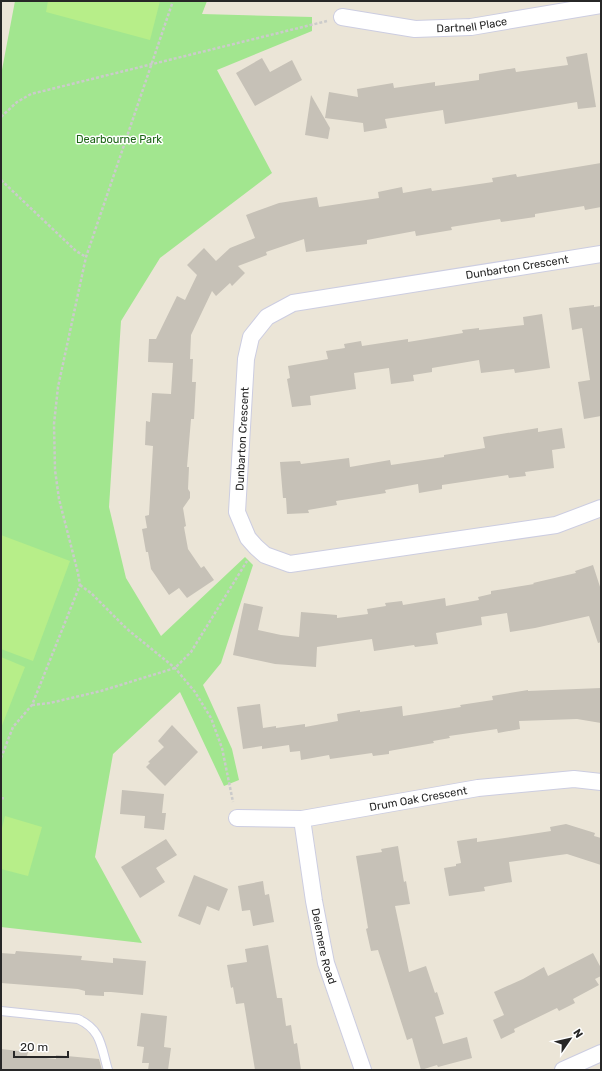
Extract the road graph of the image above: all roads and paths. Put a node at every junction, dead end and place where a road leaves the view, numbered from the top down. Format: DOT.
graph roads {
  1 [pos="173,1"];
  2 [pos="601,5"];
  3 [pos="342,17"];
  4 [pos="153,64"];
  5 [pos="1,117"];
  6 [pos="1,180"];
  7 [pos="601,254"];
  8 [pos="86,257"];
  9 [pos="601,508"];
  10 [pos="256,547"];
  11 [pos="80,585"];
  12 [pos="175,668"];
  13 [pos="32,705"];
  14 [pos="1,758"];
  15 [pos="601,782"];
  16 [pos="1,798"];
  17 [pos="6,799"];
  18 [pos="236,818"];
  19 [pos="302,819"];
  20 [pos="1,1011"];
  21 [pos="601,1053"];
  22 [pos="108,1070"];
  23 [pos="363,1070"];
  24 [pos="563,1070"];
  1 -- 4 [label="path"];
  2 -- 3 [label="street, Dartnell Place"];
  3 -- 4 [label="path"];
  4 -- 5 [label="path"];
  4 -- 8 [label="path"];
  6 -- 8 [label="path"];
  7 -- 10 [label="street, Dunbarton Crescent"];
  8 -- 11 [label="path"];
  9 -- 10 [label="street, Dunbarton Crescent"];
  10 -- 12 [label="path"];
  11 -- 12 [label="path"];
  11 -- 13 [label="path"];
  12 -- 13 [label="path"];
  12 -- 18 [label="path"];
  13 -- 14 [label="path"];
  15 -- 19 [label="street, Drum Oak Crescent"];
  16 -- 17 [label="path"];
  18 -- 19 [label="street, Drum Oak Crescent"];
  19 -- 23 [label="street, Delemere Road"];
  20 -- 22 [label="lane"];
  21 -- 24 [label="street"];
}
